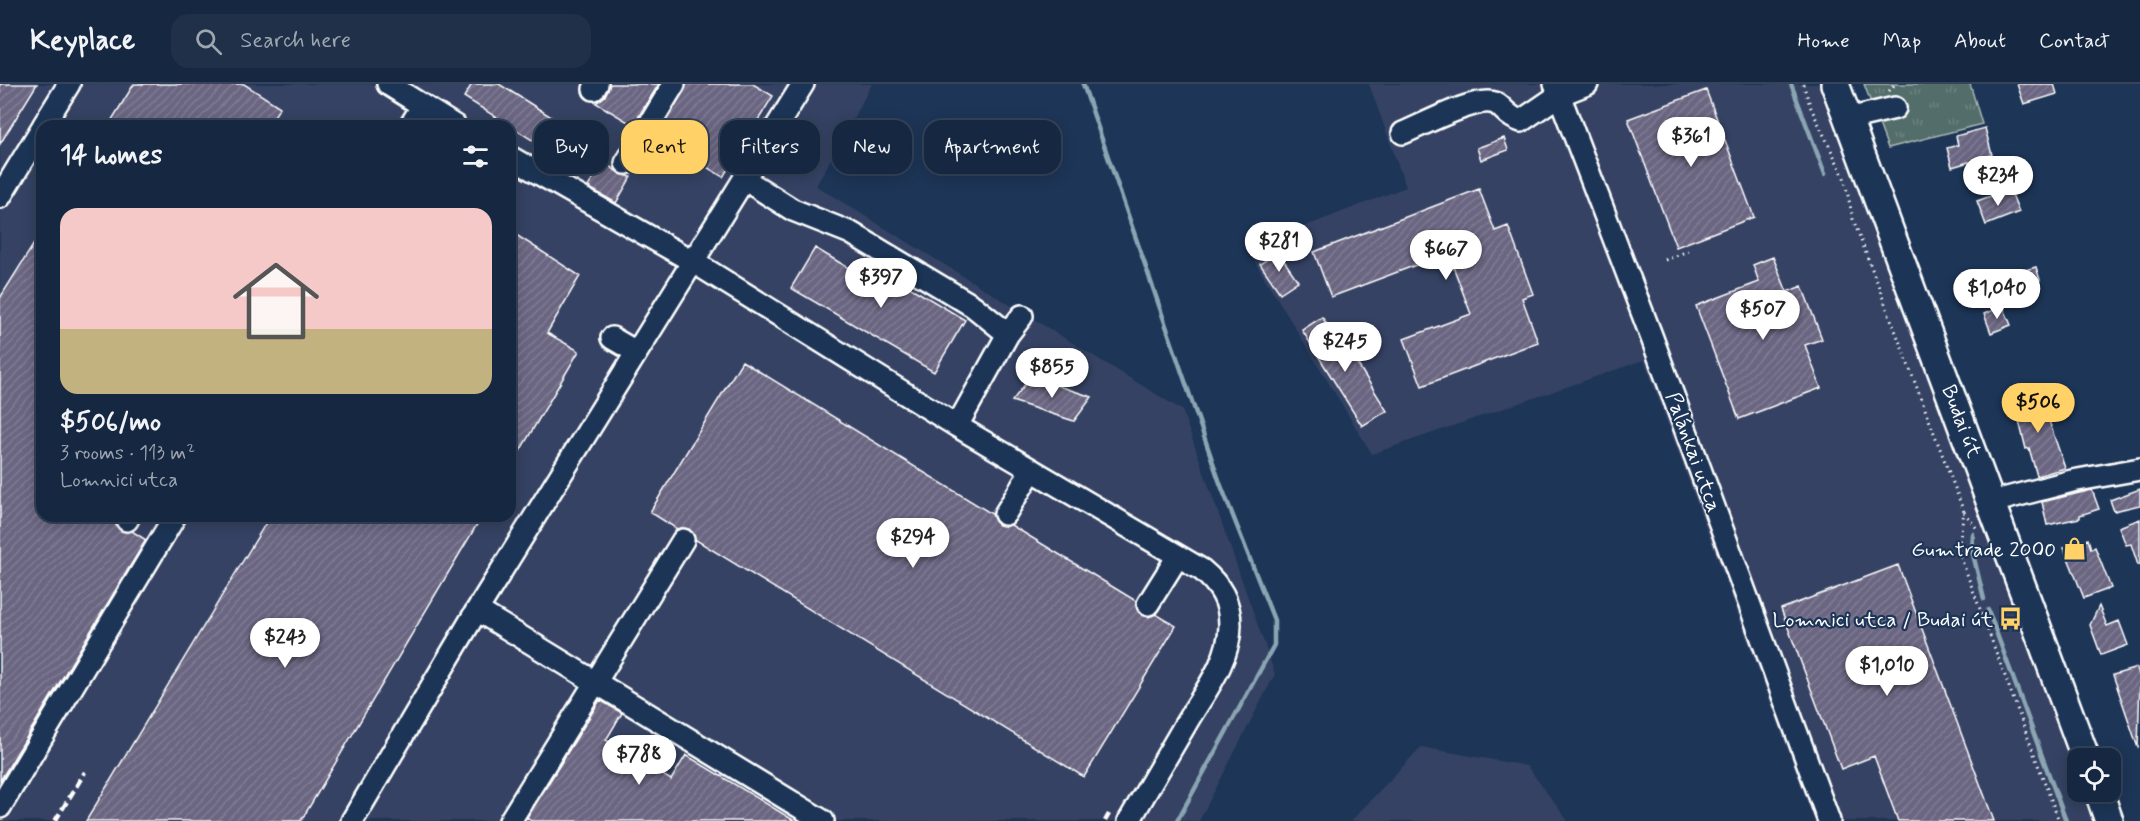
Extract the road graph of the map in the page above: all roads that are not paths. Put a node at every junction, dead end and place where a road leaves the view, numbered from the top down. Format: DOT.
graph roads {
  1 [pos="69,84"];
  2 [pos="388,84"];
  3 [pos="674,84"];
  4 [pos="803,84"];
  5 [pos="1587,84"];
  6 [pos="1835,84"];
  7 [pos="1557,89"];
  8 [pos="422,107"];
  9 [pos="1895,108"];
  10 [pos="1848,119"];
  11 [pos="47,120"];
  12 [pos="414,120"];
  13 [pos="445,120"];
  14 [pos="653,120"];
  15 [pos="1403,133"];
  16 [pos="36,138"];
  17 [pos="516,160"];
  18 [pos="744,179"];
  19 [pos="0,197"];
  20 [pos="692,261"];
  21 [pos="1022,316"];
  22 [pos="1008,334"];
  23 [pos="612,338"];
  24 [pos="636,352"];
  25 [pos="957,426"];
  26 [pos="2140,469"];
  27 [pos="1032,470"];
  28 [pos="1992,502"];
  29 [pos="1005,514"];
  30 [pos="172,522"];
  31 [pos="683,540"];
  32 [pos="1178,556"];
  33 [pos="1148,604"];
  34 [pos="477,610"];
  35 [pos="594,682"];
  36 [pos="2082,748"];
  37 [pos="2102,802"];
  38 [pos="0,807"];
  39 [pos="352,821"];
  40 [pos="510,821"];
  41 [pos="823,821"];
  42 [pos="1130,821"];
  43 [pos="1829,821"];
  44 [pos="2109,821"];
  1 -- 11 [label="street"];
  2 -- 8 [label="street"];
  3 -- 14 [label="street"];
  4 -- 18 [label="street"];
  5 -- 7 [label="street"];
  6 -- 10 [label="main road, Budai út"];
  7 -- 15 [label="street"];
  7 -- 43 [label="street, Palánkai utca"];
  8 -- 12 [label="street"];
  8 -- 13 [label="street"];
  9 -- 10 [label="street"];
  10 -- 28 [label="main road, Budai út"];
  16 -- 19 [label="street"];
  17 -- 20 [label="street"];
  18 -- 20 [label="street"];
  18 -- 22 [label="street"];
  20 -- 24 [label="street"];
  20 -- 25 [label="street"];
  21 -- 22 [label="street"];
  22 -- 25 [label="street"];
  23 -- 24 [label="street"];
  24 -- 34 [label="street"];
  25 -- 27 [label="street"];
  26 -- 28 [label="street"];
  27 -- 29 [label="street"];
  27 -- 32 [label="street"];
  28 -- 36 [label="main road, Budai út"];
  30 -- 38 [label="street"];
  31 -- 35 [label="street"];
  32 -- 33 [label="street"];
  32 -- 42 [label="street"];
  34 -- 35 [label="street"];
  34 -- 39 [label="street"];
  35 -- 40 [label="street"];
  35 -- 41 [label="street"];
  37 -- 44 [label="main road"];
}
